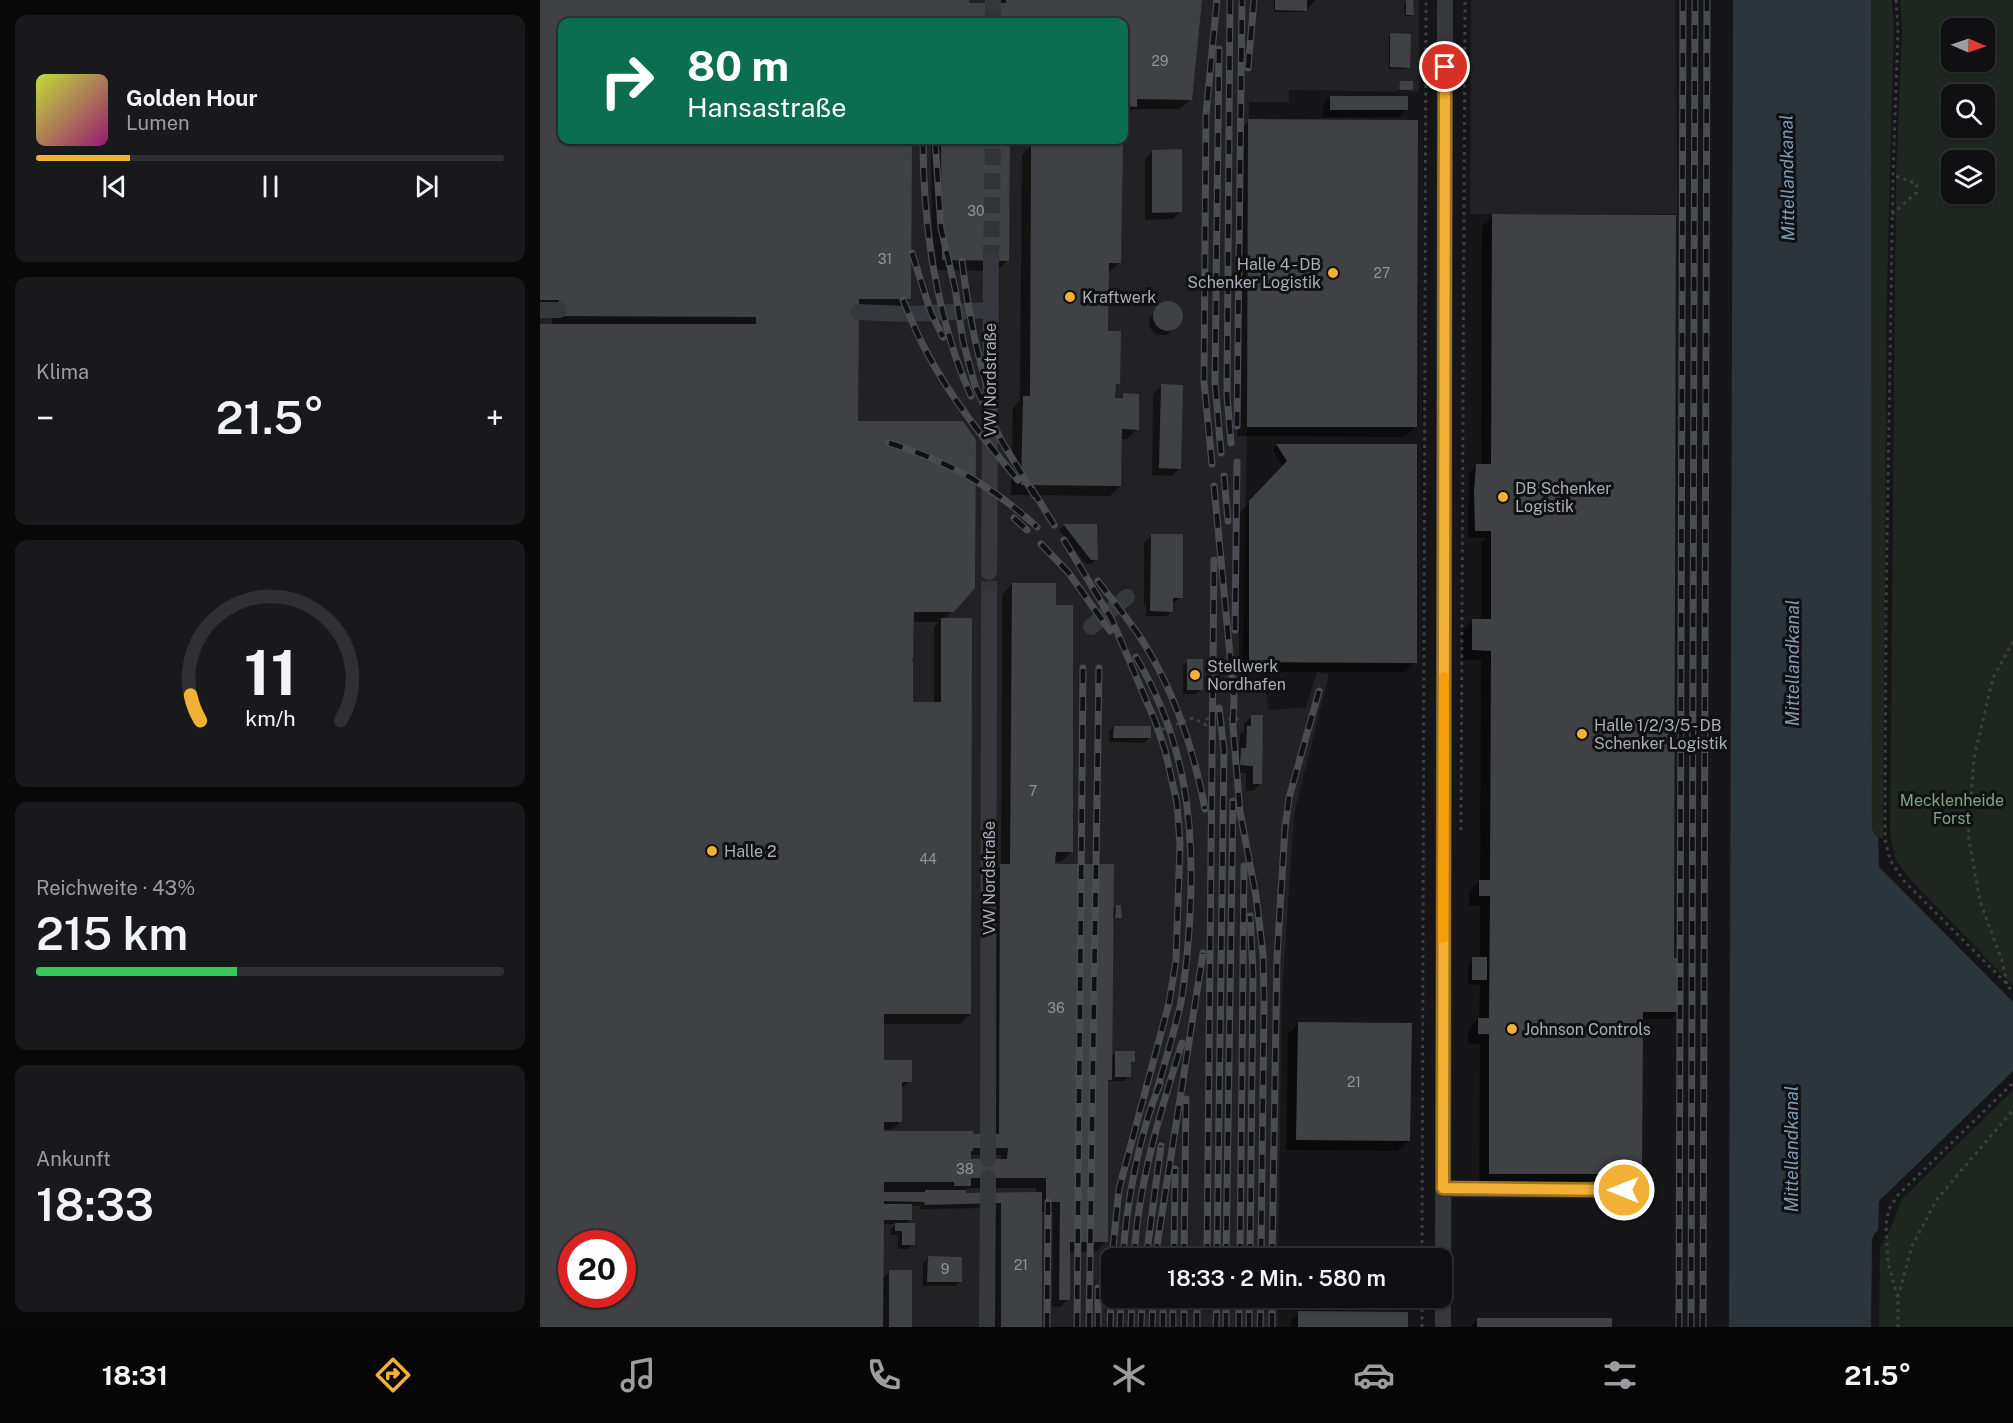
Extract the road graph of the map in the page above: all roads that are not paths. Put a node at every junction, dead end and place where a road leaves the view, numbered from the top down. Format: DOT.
graph roads {
  1 [pos="1445,0"];
  2 [pos="991,261"];
  3 [pos="540,310"];
  4 [pos="559,310"];
  5 [pos="990,310"];
  6 [pos="858,312"];
  7 [pos="989,572"];
  8 [pos="989,597"];
  9 [pos="1127,597"];
  10 [pos="1090,627"];
  11 [pos="988,1159"];
  12 [pos="988,1178"];
  13 [pos="1443,1188"];
  14 [pos="1647,1190"];
  15 [pos="987,1327"];
  16 [pos="1443,1327"];
  1 -- 13 [label="street"];
  2 -- 5 [label="street, VW Nordstraße"];
  3 -- 4 [label="street"];
  5 -- 6 [label="street"];
  5 -- 7 [label="street, VW Nordstraße"];
  8 -- 11 [label="street, VW Nordstraße"];
  9 -- 10 [label="street"];
  12 -- 15 [label="street"];
  13 -- 14 [label="street"];
  13 -- 16 [label="street"];
}
